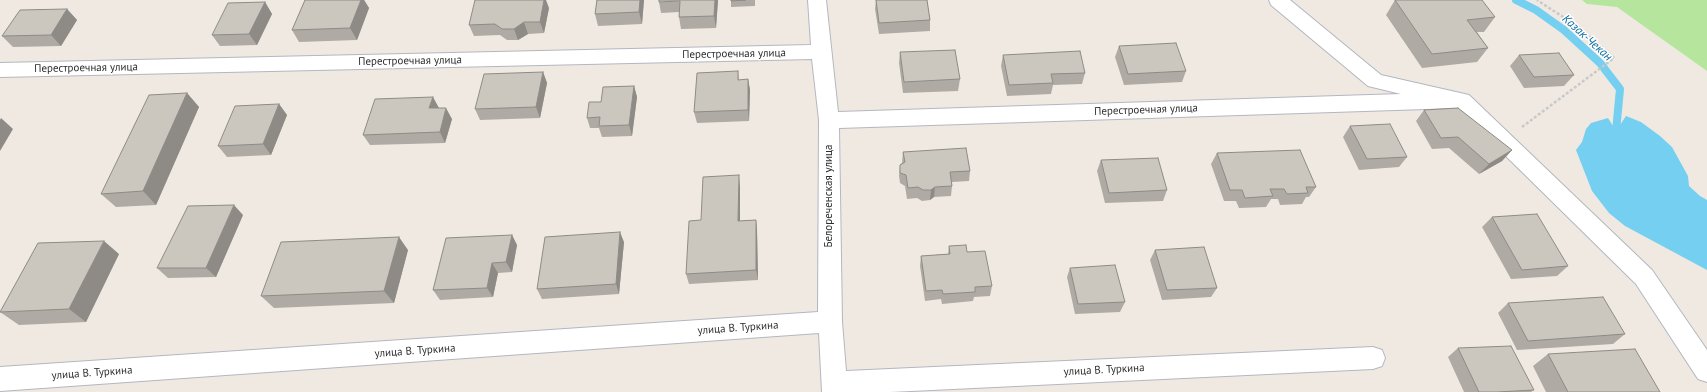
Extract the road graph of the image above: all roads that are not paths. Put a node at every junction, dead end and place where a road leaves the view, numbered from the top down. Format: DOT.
graph roads {
  1 [pos="817,0"];
  2 [pos="1278,0"];
  3 [pos="820,52"];
  4 [pos="0,70"];
  5 [pos="1462,100"];
  6 [pos="829,120"];
  7 [pos="830,322"];
  8 [pos="1373,358"];
  9 [pos="1707,371"];
  10 [pos="0,379"];
  11 [pos="835,387"];
  1 -- 3 [label="street, Белореченская улица"];
  2 -- 5 [label="street"];
  3 -- 4 [label="street, Перестроечная улица"];
  3 -- 6 [label="street, Белореченская улица"];
  5 -- 6 [label="street, Перестроечная улица"];
  5 -- 9 [label="street"];
  6 -- 7 [label="street, Белореченская улица"];
  7 -- 10 [label="street, улица В. Туркина"];
  7 -- 11 [label="street, Белореченская улица"];
  8 -- 11 [label="street, улица В. Туркина"];
}
